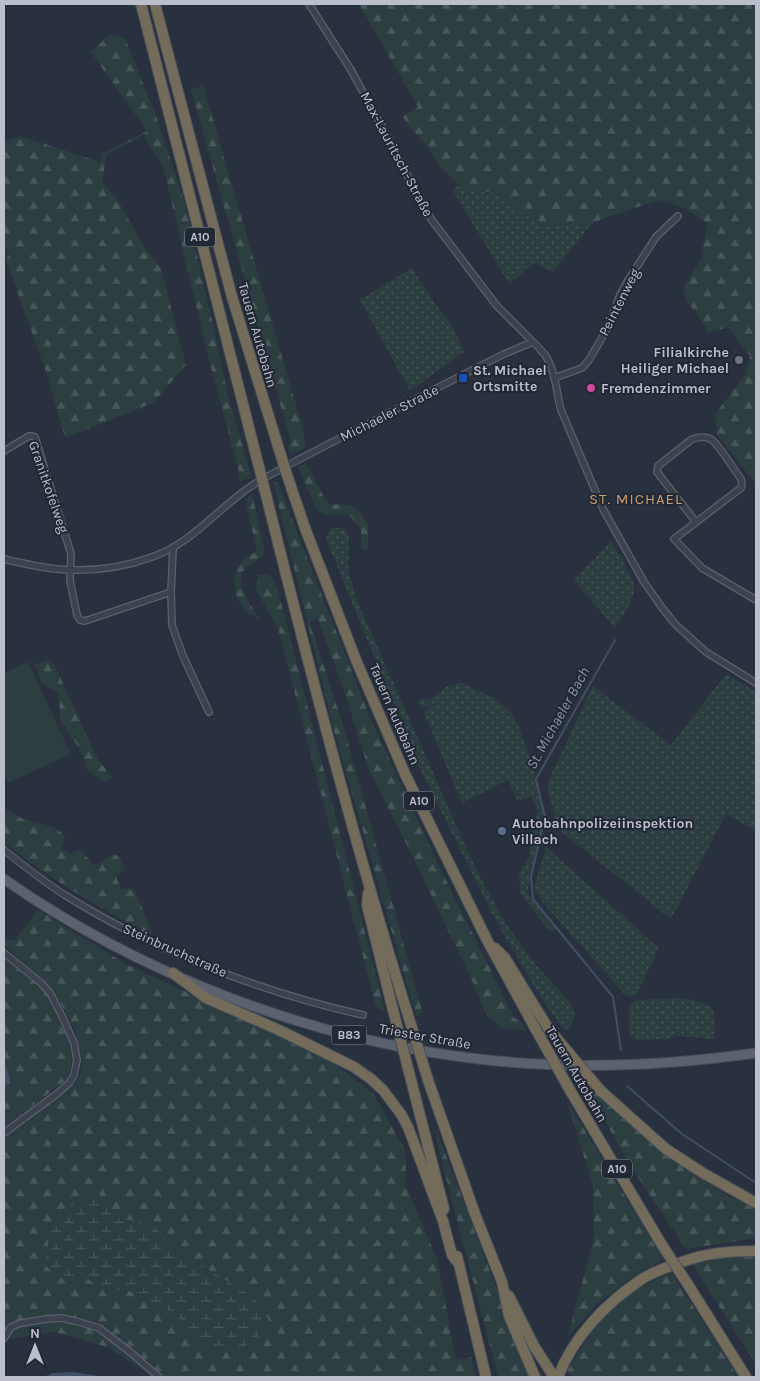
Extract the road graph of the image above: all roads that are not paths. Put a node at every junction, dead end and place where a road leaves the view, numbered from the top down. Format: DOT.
graph roads {
  1 [pos="140,4"];
  2 [pos="155,4"];
  3 [pos="309,4"];
  4 [pos="678,216"];
  5 [pos="533,342"];
  6 [pos="554,378"];
  7 [pos="4,450"];
  8 [pos="696,522"];
  9 [pos="173,549"];
  10 [pos="4,559"];
  11 [pos="71,570"];
  12 [pos="171,592"];
  13 [pos="756,600"];
  14 [pos="756,683"];
  15 [pos="209,712"];
  16 [pos="4,850"];
  17 [pos="5,881"];
  18 [pos="369,887"];
  19 [pos="487,940"];
  20 [pos="4,953"];
  21 [pos="173,973"];
  22 [pos="363,1015"];
  23 [pos="756,1053"];
  24 [pos="727,1057"];
  25 [pos="756,1058"];
  26 [pos="4,1133"];
  27 [pos="756,1203"];
  28 [pos="756,1251"];
  29 [pos="458,1263"];
  30 [pos="502,1282"];
  31 [pos="4,1338"];
  32 [pos="554,1375"];
  33 [pos="159,1377"];
  34 [pos="486,1377"];
  35 [pos="535,1377"];
  36 [pos="746,1377"];
  1 -- 18 [label="highway, A10, bridge"];
  2 -- 19 [label="highway, Tauern Autobahn / A10, bridge"];
  3 -- 5 [label="street, Max-Lauritsch-Straße"];
  4 -- 6 [label="street, Peintenweg"];
  5 -- 6 [label="street"];
  5 -- 9 [label="street, Michaeler Straße"];
  6 -- 14 [label="street"];
  7 -- 11 [label="street, Granitkofelweg"];
  8 -- 8 [label="street"];
  8 -- 13 [label="street"];
  9 -- 11 [label="street, Michaeler Straße"];
  9 -- 12 [label="street"];
  10 -- 11 [label="street, Michaeler Straße"];
  11 -- 12 [label="street"];
  12 -- 15 [label="street"];
  16 -- 22 [label="street, Steinbruchstraße"];
  17 -- 21 [label="main road, Triester Straße / B83"];
  18 -- 29 [label="highway, bridge"];
  18 -- 30 [label="highway, A10, bridge"];
  19 -- 27 [label="highway, bridge"];
  19 -- 36 [label="highway, Tauern Autobahn / A10, bridge"];
  20 -- 26 [label="street"];
  21 -- 24 [label="main road, Triester Straße / B83"];
  21 -- 29 [label="highway"];
  23 -- 24 [label="main road, Triester Straße / B83"];
  24 -- 25 [label="street"];
  28 -- 32 [label="highway"];
  29 -- 34 [label="highway"];
  30 -- 32 [label="highway"];
  30 -- 35 [label="highway, A10"];
  31 -- 33 [label="street"];
}
